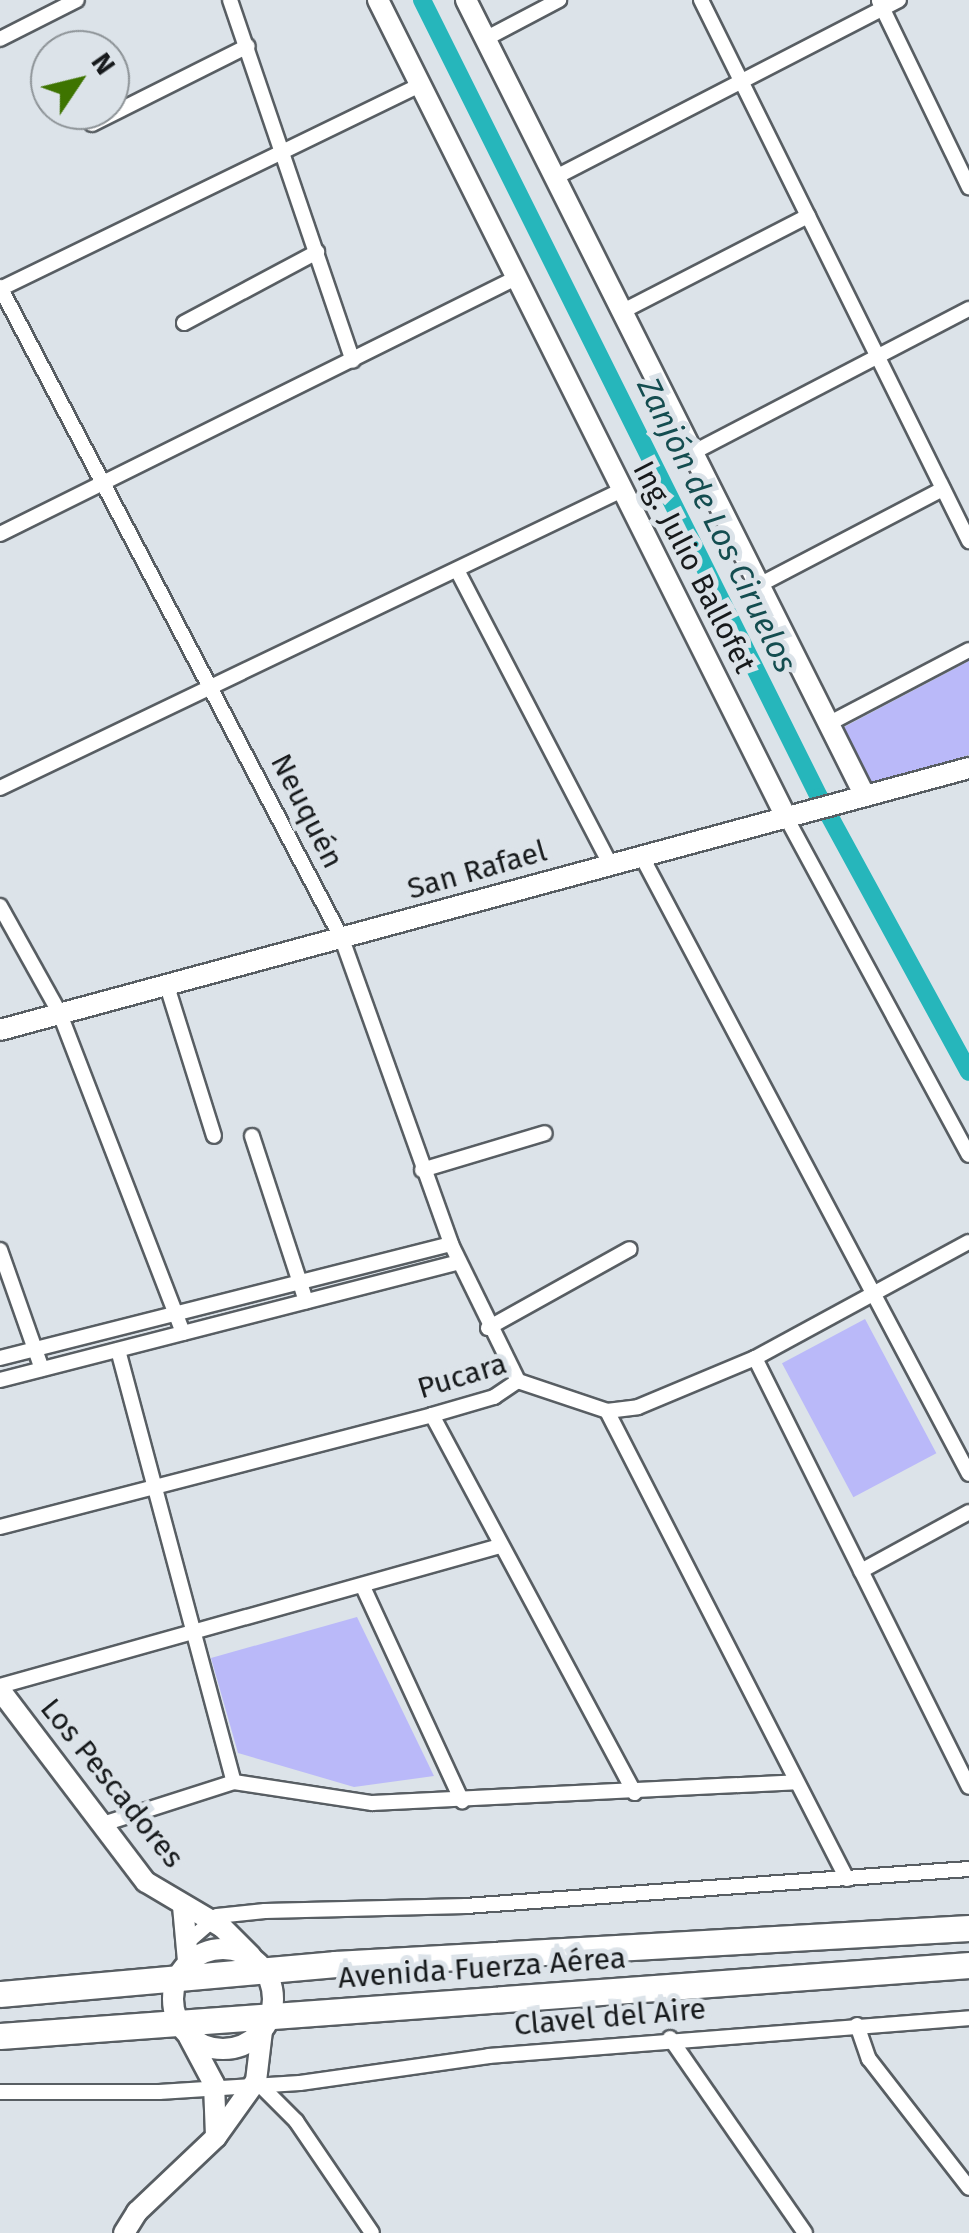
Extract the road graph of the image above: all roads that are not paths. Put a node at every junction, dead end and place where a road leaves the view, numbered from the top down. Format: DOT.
graph roads {
  1 [pos="77,0"];
  2 [pos="230,0"];
  3 [pos="378,0"];
  4 [pos="466,0"];
  5 [pos="559,0"];
  6 [pos="701,0"];
  7 [pos="899,0"];
  8 [pos="881,4"];
  9 [pos="0,38"];
  10 [pos="485,39"];
  11 [pos="248,46"];
  12 [pos="742,80"];
  13 [pos="421,85"];
  14 [pos="130,105"];
  15 [pos="285,150"];
  16 [pos="556,177"];
  17 [pos="969,188"];
  18 [pos="808,216"];
  19 [pos="317,252"];
  20 [pos="518,277"];
  21 [pos="0,288"];
  22 [pos="969,309"];
  23 [pos="622,311"];
  24 [pos="184,323"];
  25 [pos="877,356"];
  26 [pos="353,361"];
  27 [pos="694,452"];
  28 [pos="104,484"];
  29 [pos="943,489"];
  30 [pos="622,490"];
  31 [pos="0,534"];
  32 [pos="969,542"];
  33 [pos="457,570"];
  34 [pos="761,584"];
  35 [pos="969,650"];
  36 [pos="212,686"];
  37 [pos="828,724"];
  38 [pos="969,768"];
  39 [pos="0,788"];
  40 [pos="857,798"];
  41 [pos="792,815"];
  42 [pos="642,857"];
  43 [pos="610,864"];
  44 [pos="0,906"];
  45 [pos="342,939"];
  46 [pos="167,986"];
  47 [pos="60,1014"];
  48 [pos="0,1030"];
  49 [pos="546,1133"];
  50 [pos="214,1136"];
  51 [pos="252,1136"];
  52 [pos="969,1155"];
  53 [pos="422,1170"];
  54 [pos="969,1242"];
  55 [pos="450,1244"];
  56 [pos="0,1250"];
  57 [pos="630,1250"];
  58 [pos="458,1262"];
  59 [pos="300,1282"];
  60 [pos="872,1296"];
  61 [pos="306,1301"];
  62 [pos="174,1314"];
  63 [pos="488,1328"];
  64 [pos="183,1333"];
  65 [pos="36,1348"];
  66 [pos="118,1350"];
  67 [pos="0,1358"];
  68 [pos="755,1358"];
  69 [pos="42,1370"];
  70 [pos="0,1380"];
  71 [pos="518,1381"];
  72 [pos="606,1411"];
  73 [pos="432,1414"];
  74 [pos="969,1474"];
  75 [pos="153,1486"];
  76 [pos="969,1512"];
  77 [pos="0,1527"];
  78 [pos="500,1546"];
  79 [pos="862,1571"];
  80 [pos="364,1589"];
  81 [pos="194,1634"];
  82 [pos="0,1688"];
  83 [pos="234,1782"];
  84 [pos="796,1782"];
  85 [pos="969,1788"];
  86 [pos="635,1792"];
  87 [pos="462,1801"];
  88 [pos="103,1824"];
  89 [pos="969,1870"];
  90 [pos="847,1879"];
  91 [pos="183,1906"];
  92 [pos="265,1911"];
  93 [pos="209,1920"];
  94 [pos="969,1928"];
  95 [pos="191,1939"];
  96 [pos="251,1955"];
  97 [pos="969,1965"];
  98 [pos="182,1969"];
  99 [pos="0,1994"];
  100 [pos="969,2018"];
  101 [pos="266,2024"];
  102 [pos="857,2026"];
  103 [pos="183,2029"];
  104 [pos="0,2036"];
  105 [pos="670,2038"];
  106 [pos="256,2081"];
  107 [pos="214,2084"];
  108 [pos="0,2092"];
  109 [pos="216,2137"];
  110 [pos="969,2188"];
  111 [pos="124,2233"];
  112 [pos="372,2233"];
  113 [pos="805,2233"];
  1 -- 9 [label="street"];
  2 -- 11 [label="street"];
  3 -- 13 [label="street, Ing. Julio Ballofet"];
  4 -- 10 [label="street, Ing. Julio Ballofet"];
  5 -- 10 [label="street"];
  6 -- 12 [label="street"];
  7 -- 8 [label="street"];
  8 -- 12 [label="street"];
  8 -- 17 [label="street"];
  10 -- 16 [label="street, Ing. Julio Ballofet"];
  11 -- 14 [label="street"];
  11 -- 15 [label="street"];
  12 -- 16 [label="street"];
  12 -- 18 [label="street"];
  13 -- 15 [label="street"];
  13 -- 20 [label="street, Ing. Julio Ballofet"];
  15 -- 19 [label="street"];
  15 -- 21 [label="street"];
  16 -- 23 [label="street, Ing. Julio Ballofet"];
  18 -- 23 [label="street"];
  18 -- 25 [label="street"];
  19 -- 24 [label="street"];
  19 -- 26 [label="street"];
  20 -- 26 [label="street"];
  20 -- 30 [label="street, Ing. Julio Ballofet"];
  21 -- 28 [label="street, Neuquén"];
  22 -- 25 [label="street"];
  23 -- 27 [label="street, Ing. Julio Ballofet"];
  25 -- 27 [label="street"];
  25 -- 29 [label="street"];
  26 -- 28 [label="street"];
  27 -- 34 [label="street, Ing. Julio Ballofet"];
  28 -- 31 [label="street"];
  28 -- 36 [label="street, Neuquén"];
  29 -- 32 [label="street"];
  29 -- 34 [label="street"];
  30 -- 33 [label="street"];
  30 -- 41 [label="street, Ing. Julio Ballofet"];
  33 -- 36 [label="street"];
  33 -- 43 [label="street"];
  34 -- 37 [label="street, Ing. Julio Ballofet"];
  35 -- 37 [label="street"];
  36 -- 39 [label="street"];
  36 -- 45 [label="street, Neuquén"];
  37 -- 40 [label="street, Ing. Julio Ballofet"];
  38 -- 40 [label="street, San Rafael"];
  40 -- 41 [label="street, San Rafael"];
  41 -- 42 [label="street, San Rafael"];
  41 -- 52 [label="street, Ing. Julio Ballofet"];
  42 -- 43 [label="street, San Rafael"];
  42 -- 60 [label="street"];
  43 -- 45 [label="street, San Rafael"];
  44 -- 47 [label="street"];
  45 -- 46 [label="street, San Rafael"];
  45 -- 53 [label="street, Neuquén"];
  46 -- 47 [label="street, San Rafael"];
  46 -- 50 [label="street"];
  47 -- 48 [label="street, San Rafael"];
  47 -- 62 [label="street"];
  49 -- 53 [label="street"];
  51 -- 59 [label="street"];
  53 -- 55 [label="street, Neuquén"];
  54 -- 60 [label="street"];
  55 -- 58 [label="street, Neuquén"];
  55 -- 59 [label="street"];
  56 -- 65 [label="street"];
  57 -- 63 [label="street"];
  58 -- 61 [label="street"];
  58 -- 63 [label="street, Neuquén"];
  59 -- 61 [label="street"];
  59 -- 62 [label="street"];
  60 -- 68 [label="street"];
  60 -- 74 [label="street"];
  61 -- 64 [label="street"];
  62 -- 64 [label="street"];
  62 -- 65 [label="street"];
  63 -- 71 [label="street, Neuquén"];
  64 -- 66 [label="street"];
  65 -- 67 [label="street"];
  65 -- 69 [label="street"];
  66 -- 69 [label="street"];
  66 -- 75 [label="street"];
  68 -- 72 [label="street"];
  68 -- 79 [label="street"];
  69 -- 70 [label="street"];
  71 -- 72 [label="street, Pucara"];
  71 -- 73 [label="street, Pucara"];
  72 -- 84 [label="street"];
  73 -- 75 [label="street, Pucara"];
  73 -- 78 [label="street"];
  75 -- 77 [label="street, Pucara"];
  75 -- 81 [label="street"];
  76 -- 79 [label="street"];
  78 -- 80 [label="street"];
  78 -- 86 [label="street"];
  79 -- 85 [label="street"];
  80 -- 81 [label="street"];
  80 -- 87 [label="street"];
  81 -- 82 [label="street"];
  81 -- 83 [label="street"];
  82 -- 88 [label="street, Los Pescadores"];
  83 -- 87 [label="street"];
  83 -- 88 [label="street"];
  84 -- 86 [label="street"];
  84 -- 90 [label="street"];
  86 -- 87 [label="street"];
  88 -- 91 [label="street, Los Pescadores"];
  89 -- 90 [label="street"];
  90 -- 92 [label="street"];
  91 -- 93 [label="street, Los Pescadores"];
  91 -- 95 [label="street, Los Pescadores"];
  92 -- 93 [label="street"];
  92 -- 96 [label="street"];
  93 -- 95 [label="street"];
  93 -- 96 [label="street, Los Pescadores"];
  94 -- 96 [label="highway, Avenida Fuerza Aérea"];
  95 -- 98 [label="street, Los Pescadores"];
  96 -- 98 [label="highway, Avenida Fuerza Aérea"];
  96 -- 101 [label="street"];
  97 -- 101 [label="highway, Avenida Fuerza Aérea"];
  98 -- 99 [label="highway, Avenida Fuerza Aérea"];
  98 -- 103 [label="street, Los Pescadores"];
  100 -- 102 [label="street, Clavel del Aire"];
  101 -- 103 [label="highway, Avenida Fuerza Aérea"];
  101 -- 106 [label="street"];
  102 -- 105 [label="street, Clavel del Aire"];
  102 -- 110 [label="street"];
  103 -- 104 [label="highway, Avenida Fuerza Aérea"];
  103 -- 107 [label="street"];
  105 -- 106 [label="street, Clavel del Aire"];
  105 -- 113 [label="street"];
  106 -- 107 [label="street, Clavel del Aire"];
  106 -- 109 [label="street"];
  106 -- 112 [label="street"];
  107 -- 108 [label="street, Clavel del Aire"];
  107 -- 109 [label="street"];
  109 -- 111 [label="street"];
}
